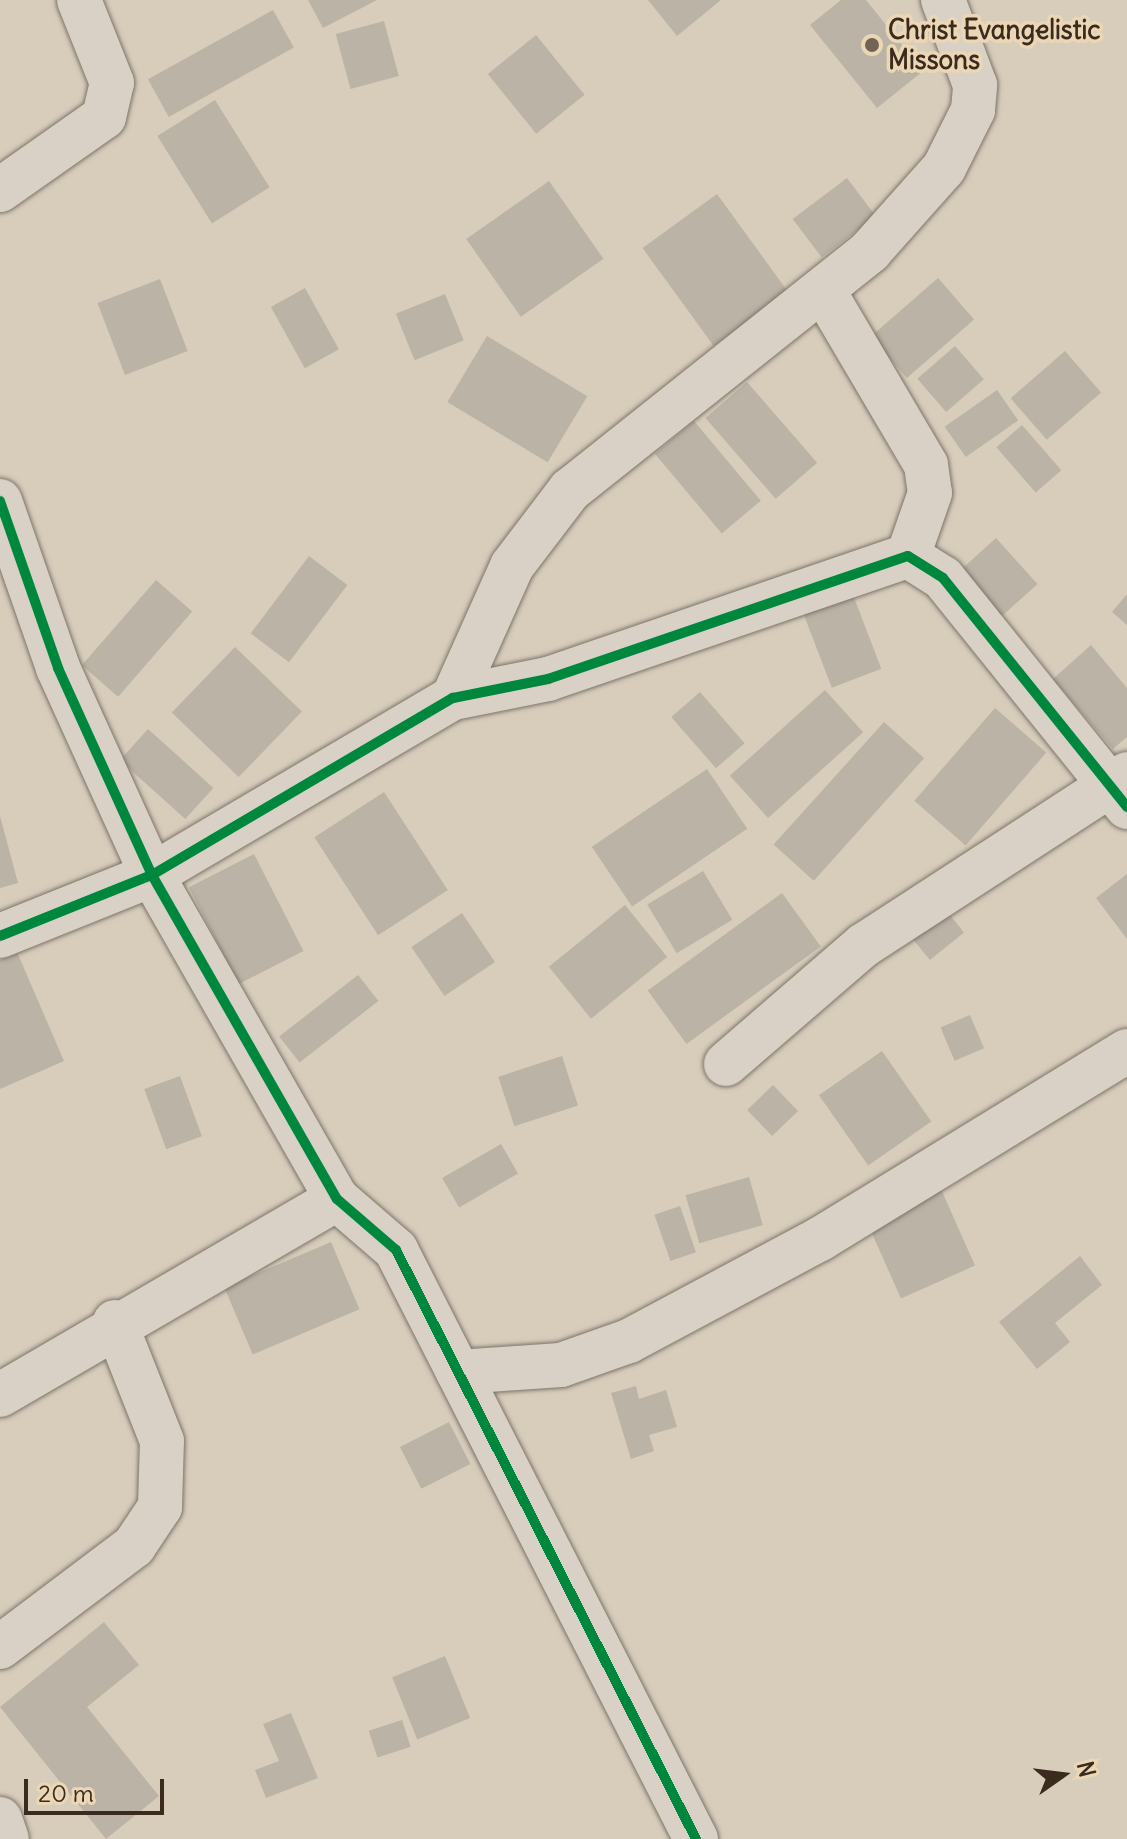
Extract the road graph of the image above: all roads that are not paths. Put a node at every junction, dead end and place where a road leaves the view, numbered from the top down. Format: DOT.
graph roads {
  1 [pos="79,0"];
  2 [pos="943,0"];
  3 [pos="0,190"];
  4 [pos="823,290"];
  5 [pos="0,501"];
  6 [pos="908,556"];
  7 [pos="453,698"];
  8 [pos="1121,789"];
  9 [pos="152,875"];
  10 [pos="0,936"];
  11 [pos="1127,1051"];
  12 [pos="726,1064"];
  13 [pos="337,1199"];
  14 [pos="115,1322"];
  15 [pos="458,1372"];
  16 [pos="0,1395"];
  17 [pos="0,1647"];
  18 [pos="0,1819"];
  19 [pos="7,1839"];
  20 [pos="696,1839"];
  1 -- 3 [label="street"];
  2 -- 4 [label="street"];
  4 -- 6 [label="street"];
  4 -- 7 [label="street"];
  5 -- 9 [label="street"];
  6 -- 7 [label="street"];
  6 -- 8 [label="street"];
  7 -- 9 [label="street"];
  8 -- 12 [label="street"];
  9 -- 10 [label="street"];
  9 -- 13 [label="street"];
  11 -- 15 [label="street"];
  13 -- 14 [label="street"];
  13 -- 15 [label="street"];
  14 -- 16 [label="street"];
  14 -- 17 [label="street"];
  15 -- 20 [label="street"];
  18 -- 19 [label="street"];
}
